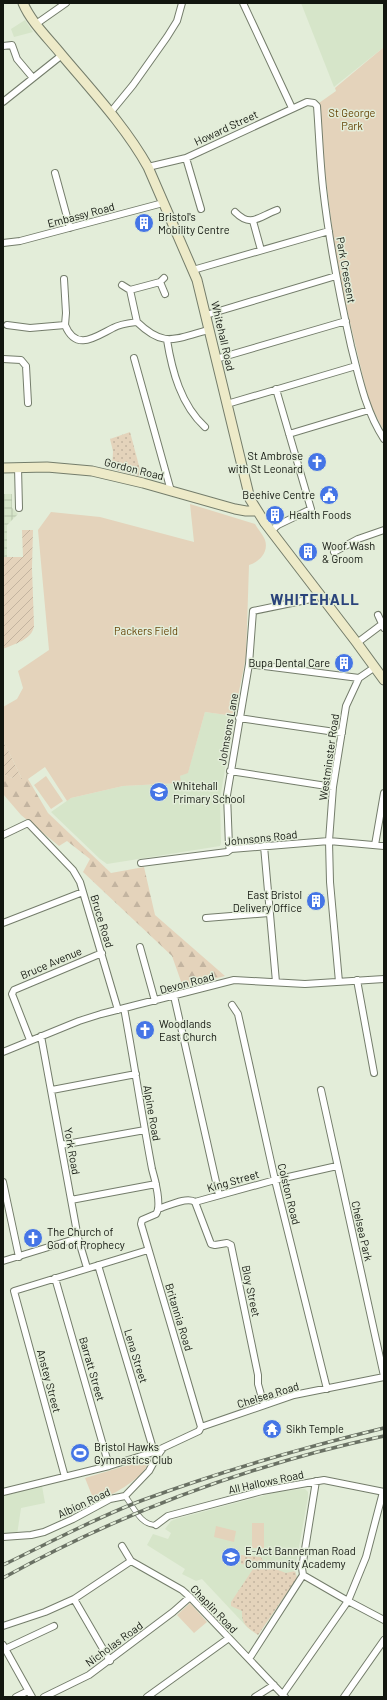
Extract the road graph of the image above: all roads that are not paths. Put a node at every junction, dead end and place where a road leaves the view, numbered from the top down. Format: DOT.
graph roads {
  1 [pos="23,3"];
  2 [pos="66,3"];
  3 [pos="182,3"];
  4 [pos="243,3"];
  5 [pos="36,24"];
  6 [pos="3,46"];
  7 [pos="62,54"];
  8 [pos="32,78"];
  9 [pos="3,102"];
  10 [pos="310,102"];
  11 [pos="292,108"];
  12 [pos="110,113"];
  13 [pos="186,158"];
  14 [pos="148,168"];
  15 [pos="55,172"];
  16 [pos="163,203"];
  17 [pos="201,209"];
  18 [pos="277,210"];
  19 [pos="235,212"];
  20 [pos="253,221"];
  21 [pos="70,228"];
  22 [pos="329,231"];
  23 [pos="3,243"];
  24 [pos="261,250"];
  25 [pos="193,270"];
  26 [pos="336,276"];
  27 [pos="164,278"];
  28 [pos="64,279"];
  29 [pos="160,282"];
  30 [pos="122,285"];
  31 [pos="65,289"];
  32 [pos="57,290"];
  33 [pos="130,290"];
  34 [pos="165,294"];
  35 [pos="206,314"];
  36 [pos="16,318"];
  37 [pos="346,321"];
  38 [pos="137,322"];
  39 [pos="7,325"];
  40 [pos="65,325"];
  41 [pos="15,326"];
  42 [pos="209,330"];
  43 [pos="167,340"];
  44 [pos="134,358"];
  45 [pos="3,359"];
  46 [pos="216,359"];
  47 [pos="356,366"];
  48 [pos="276,389"];
  49 [pos="28,403"];
  50 [pos="227,404"];
  51 [pos="369,410"];
  52 [pos="205,427"];
  53 [pos="290,436"];
  54 [pos="384,439"];
  55 [pos="18,467"];
  56 [pos="3,468"];
  57 [pos="171,491"];
  58 [pos="19,508"];
  59 [pos="257,511"];
  60 [pos="384,530"];
  61 [pos="271,531"];
  62 [pos="334,552"];
  63 [pos="320,593"];
  64 [pos="378,615"];
  65 [pos="383,627"];
  66 [pos="358,643"];
  67 [pos="249,664"];
  68 [pos="375,667"];
  69 [pos="359,678"];
  70 [pos="384,680"];
  71 [pos="239,718"];
  72 [pos="342,733"];
  73 [pos="230,771"];
  74 [pos="333,787"];
  75 [pos="384,793"];
  76 [pos="3,835"];
  77 [pos="328,841"];
  78 [pos="375,845"];
  79 [pos="264,846"];
  80 [pos="384,846"];
  81 [pos="231,849"];
  82 [pos="141,863"];
  83 [pos="83,892"];
  84 [pos="270,913"];
  85 [pos="206,918"];
  86 [pos="3,924"];
  87 [pos="140,947"];
  88 [pos="102,953"];
  89 [pos="384,979"];
  90 [pos="358,980"];
  91 [pos="276,982"];
  92 [pos="339,982"];
  93 [pos="174,996"];
  94 [pos="155,1001"];
  95 [pos="232,1005"];
  96 [pos="121,1009"];
  97 [pos="41,1036"];
  98 [pos="30,1040"];
  99 [pos="3,1052"];
  100 [pos="374,1073"];
  101 [pos="136,1074"];
  102 [pos="52,1090"];
  103 [pos="322,1090"];
  104 [pos="145,1130"];
  105 [pos="61,1145"];
  106 [pos="337,1166"];
  107 [pos="275,1180"];
  108 [pos="3,1182"];
  109 [pos="156,1184"];
  110 [pos="219,1195"];
  111 [pos="71,1200"];
  112 [pos="196,1202"];
  113 [pos="158,1209"];
  114 [pos="78,1238"];
  115 [pos="148,1250"];
  116 [pos="19,1257"];
  117 [pos="3,1261"];
  118 [pos="98,1265"];
  119 [pos="87,1268"];
  120 [pos="55,1278"];
  121 [pos="384,1377"];
  122 [pos="327,1389"];
  123 [pos="264,1405"];
  124 [pos="201,1427"];
  125 [pos="146,1454"];
  126 [pos="155,1455"];
  127 [pos="109,1466"];
  128 [pos="152,1467"];
  129 [pos="65,1477"];
  130 [pos="316,1481"];
  131 [pos="3,1492"];
  132 [pos="383,1492"];
  133 [pos="125,1496"];
  134 [pos="156,1525"];
  135 [pos="3,1537"];
  136 [pos="122,1546"];
  137 [pos="131,1561"];
  138 [pos="303,1575"];
  139 [pos="190,1597"];
  140 [pos="74,1599"];
  141 [pos="348,1601"];
  142 [pos="384,1620"];
  143 [pos="3,1626"];
  144 [pos="54,1626"];
  145 [pos="229,1638"];
  146 [pos="384,1640"];
  147 [pos="4,1647"];
  148 [pos="249,1659"];
  149 [pos="110,1661"];
  150 [pos="274,1685"];
  151 [pos="28,1691"];
  152 [pos="284,1696"];
  153 [pos="16,1697"];
  154 [pos="32,1697"];
  155 [pos="44,1697"];
  156 [pos="147,1697"];
  157 [pos="256,1697"];
  158 [pos="344,1697"];
  1 -- 5 [label="main road, Whitehall Road"];
  2 -- 5 [label="street"];
  3 -- 12 [label="street"];
  4 -- 11 [label="street"];
  5 -- 7 [label="main road, Whitehall Road"];
  6 -- 8 [label="street"];
  7 -- 8 [label="street"];
  7 -- 12 [label="main road, Whitehall Road"];
  8 -- 9 [label="street"];
  10 -- 11 [label="street, Howard Street"];
  10 -- 22 [label="street, Park Crescent"];
  11 -- 13 [label="street, Howard Street"];
  12 -- 14 [label="main road, Whitehall Road"];
  13 -- 14 [label="street, Howard Street"];
  13 -- 17 [label="street"];
  14 -- 16 [label="main road, Whitehall Road"];
  15 -- 21 [label="street"];
  16 -- 21 [label="street, Embassy Road"];
  16 -- 25 [label="main road, Whitehall Road"];
  18 -- 20 [label="street"];
  19 -- 20 [label="street"];
  20 -- 24 [label="street"];
  21 -- 23 [label="street, Embassy Road"];
  22 -- 24 [label="street"];
  22 -- 26 [label="street, Park Crescent"];
  24 -- 25 [label="street"];
  25 -- 35 [label="main road, Whitehall Road"];
  26 -- 35 [label="street"];
  26 -- 37 [label="street, Park Crescent"];
  27 -- 29 [label="street"];
  28 -- 31 [label="street"];
  29 -- 33 [label="street"];
  29 -- 34 [label="street"];
  30 -- 33 [label="street"];
  31 -- 32 [label="street"];
  31 -- 40 [label="street"];
  33 -- 38 [label="street"];
  35 -- 42 [label="main road, Whitehall Road"];
  36 -- 41 [label="street"];
  37 -- 46 [label="street"];
  37 -- 47 [label="street, Park Crescent"];
  38 -- 40 [label="street"];
  38 -- 43 [label="street"];
  39 -- 41 [label="street"];
  40 -- 41 [label="street"];
  42 -- 43 [label="street"];
  42 -- 46 [label="main road, Whitehall Road"];
  43 -- 52 [label="street"];
  44 -- 57 [label="street"];
  45 -- 49 [label="street"];
  46 -- 50 [label="main road, Whitehall Road"];
  47 -- 48 [label="street"];
  47 -- 51 [label="street, Park Crescent"];
  48 -- 50 [label="street"];
  48 -- 53 [label="street"];
  50 -- 59 [label="main road, Whitehall Road"];
  51 -- 53 [label="street"];
  51 -- 54 [label="street, Park Crescent"];
  53 -- 61 [label="street"];
  55 -- 56 [label="main road, Gordon Road"];
  55 -- 57 [label="main road, Gordon Road"];
  55 -- 58 [label="street"];
  57 -- 59 [label="main road, Gordon Road"];
  59 -- 61 [label="main road, Whitehall Road"];
  60 -- 62 [label="street"];
  61 -- 63 [label="main road, Whitehall Road"];
  63 -- 66 [label="main road, Whitehall Road"];
  63 -- 67 [label="street, Johnsons Lane"];
  64 -- 65 [label="street"];
  65 -- 66 [label="street"];
  66 -- 68 [label="main road, Whitehall Road"];
  67 -- 69 [label="street"];
  67 -- 71 [label="street, Johnsons Lane"];
  68 -- 69 [label="street"];
  68 -- 70 [label="main road, Whitehall Road"];
  69 -- 72 [label="street, Westminster Road"];
  71 -- 72 [label="street"];
  71 -- 73 [label="street, Johnsons Lane"];
  72 -- 74 [label="street, Westminster Road"];
  73 -- 74 [label="street"];
  73 -- 81 [label="street, Johnsons Lane"];
  74 -- 77 [label="street, Westminster Road"];
  75 -- 78 [label="street"];
  76 -- 83 [label="street, Bruce Road"];
  77 -- 78 [label="street, Johnsons Road"];
  77 -- 79 [label="street, Johnsons Road"];
  77 -- 92 [label="street, Westminster Road"];
  78 -- 80 [label="street, Johnsons Road"];
  79 -- 81 [label="street, Johnsons Road"];
  79 -- 84 [label="street"];
  81 -- 82 [label="street, Johnsons Road"];
  83 -- 86 [label="street"];
  83 -- 88 [label="street, Bruce Road"];
  84 -- 85 [label="street"];
  84 -- 91 [label="street"];
  87 -- 94 [label="street"];
  88 -- 96 [label="street, Bruce Road"];
  88 -- 98 [label="street, Bruce Avenue"];
  89 -- 90 [label="street, Devon Road"];
  90 -- 92 [label="street, Devon Road"];
  90 -- 100 [label="street"];
  91 -- 92 [label="street, Devon Road"];
  91 -- 93 [label="street, Devon Road"];
  93 -- 94 [label="street, Devon Road"];
  93 -- 110 [label="street"];
  94 -- 96 [label="street, Devon Road"];
  95 -- 107 [label="street, Colston Road"];
  96 -- 97 [label="street, Devon Road"];
  96 -- 101 [label="street, Alpine Road"];
  97 -- 98 [label="street, Devon Road"];
  97 -- 102 [label="street, York Road"];
  98 -- 99 [label="street, Devon Road"];
  101 -- 102 [label="street"];
  101 -- 104 [label="street, Alpine Road"];
  102 -- 105 [label="street, York Road"];
  103 -- 106 [label="street, Chelsea Park"];
  104 -- 105 [label="street"];
  104 -- 109 [label="street, Alpine Road"];
  105 -- 111 [label="street, York Road"];
  106 -- 107 [label="street, King Street"];
  106 -- 121 [label="street, Chelsea Park"];
  107 -- 110 [label="street, King Street"];
  107 -- 122 [label="street, Colston Road"];
  108 -- 116 [label="street"];
  109 -- 111 [label="street"];
  109 -- 113 [label="street, Alpine Road"];
  110 -- 112 [label="street, King Street"];
  111 -- 114 [label="street, York Road"];
  112 -- 113 [label="street, King Street"];
  112 -- 123 [label="street, Bloy Street"];
  113 -- 115 [label="street, Britannia Road"];
  114 -- 116 [label="street"];
  114 -- 119 [label="street, York Road"];
  115 -- 118 [label="street"];
  115 -- 124 [label="street, Britannia Road"];
  116 -- 117 [label="street"];
  118 -- 119 [label="street"];
  118 -- 126 [label="street, Lena Street"];
  119 -- 120 [label="street"];
  120 -- 127 [label="street, Barratt Street"];
  120 -- 129 [label="street, Anstey Street"];
  121 -- 122 [label="street, Chelsea Road"];
  122 -- 123 [label="street, Chelsea Road"];
  123 -- 124 [label="street, Chelsea Road"];
  124 -- 126 [label="street, Chelsea Road"];
  125 -- 126 [label="street, Chelsea Road"];
  125 -- 127 [label="street, Chelsea Road"];
  125 -- 128 [label="street"];
  126 -- 128 [label="street, Albion Road"];
  127 -- 129 [label="street, Chelsea Road"];
  128 -- 133 [label="street, Albion Road"];
  129 -- 131 [label="street, Chelsea Road"];
  130 -- 132 [label="street, All Hallows Road"];
  130 -- 134 [label="street, All Hallows Road"];
  130 -- 138 [label="street"];
  132 -- 141 [label="street"];
  133 -- 134 [label="street"];
  133 -- 135 [label="street, Albion Road"];
  136 -- 137 [label="street, Chaplin Road"];
  137 -- 139 [label="street, Chaplin Road"];
  137 -- 140 [label="street"];
  138 -- 141 [label="street"];
  138 -- 148 [label="street"];
  139 -- 145 [label="street, Chaplin Road"];
  139 -- 149 [label="street, Nicholas Road"];
  140 -- 143 [label="street"];
  140 -- 149 [label="street"];
  141 -- 142 [label="street"];
  141 -- 152 [label="street"];
  144 -- 147 [label="street"];
  145 -- 148 [label="street, Chaplin Road"];
  145 -- 156 [label="street"];
  146 -- 158 [label="street"];
  147 -- 151 [label="street"];
  148 -- 150 [label="street, Chaplin Road"];
  149 -- 155 [label="street, Nicholas Road"];
  150 -- 152 [label="street, Chaplin Road"];
  150 -- 157 [label="street"];
  151 -- 153 [label="street"];
  151 -- 154 [label="street"];
}
